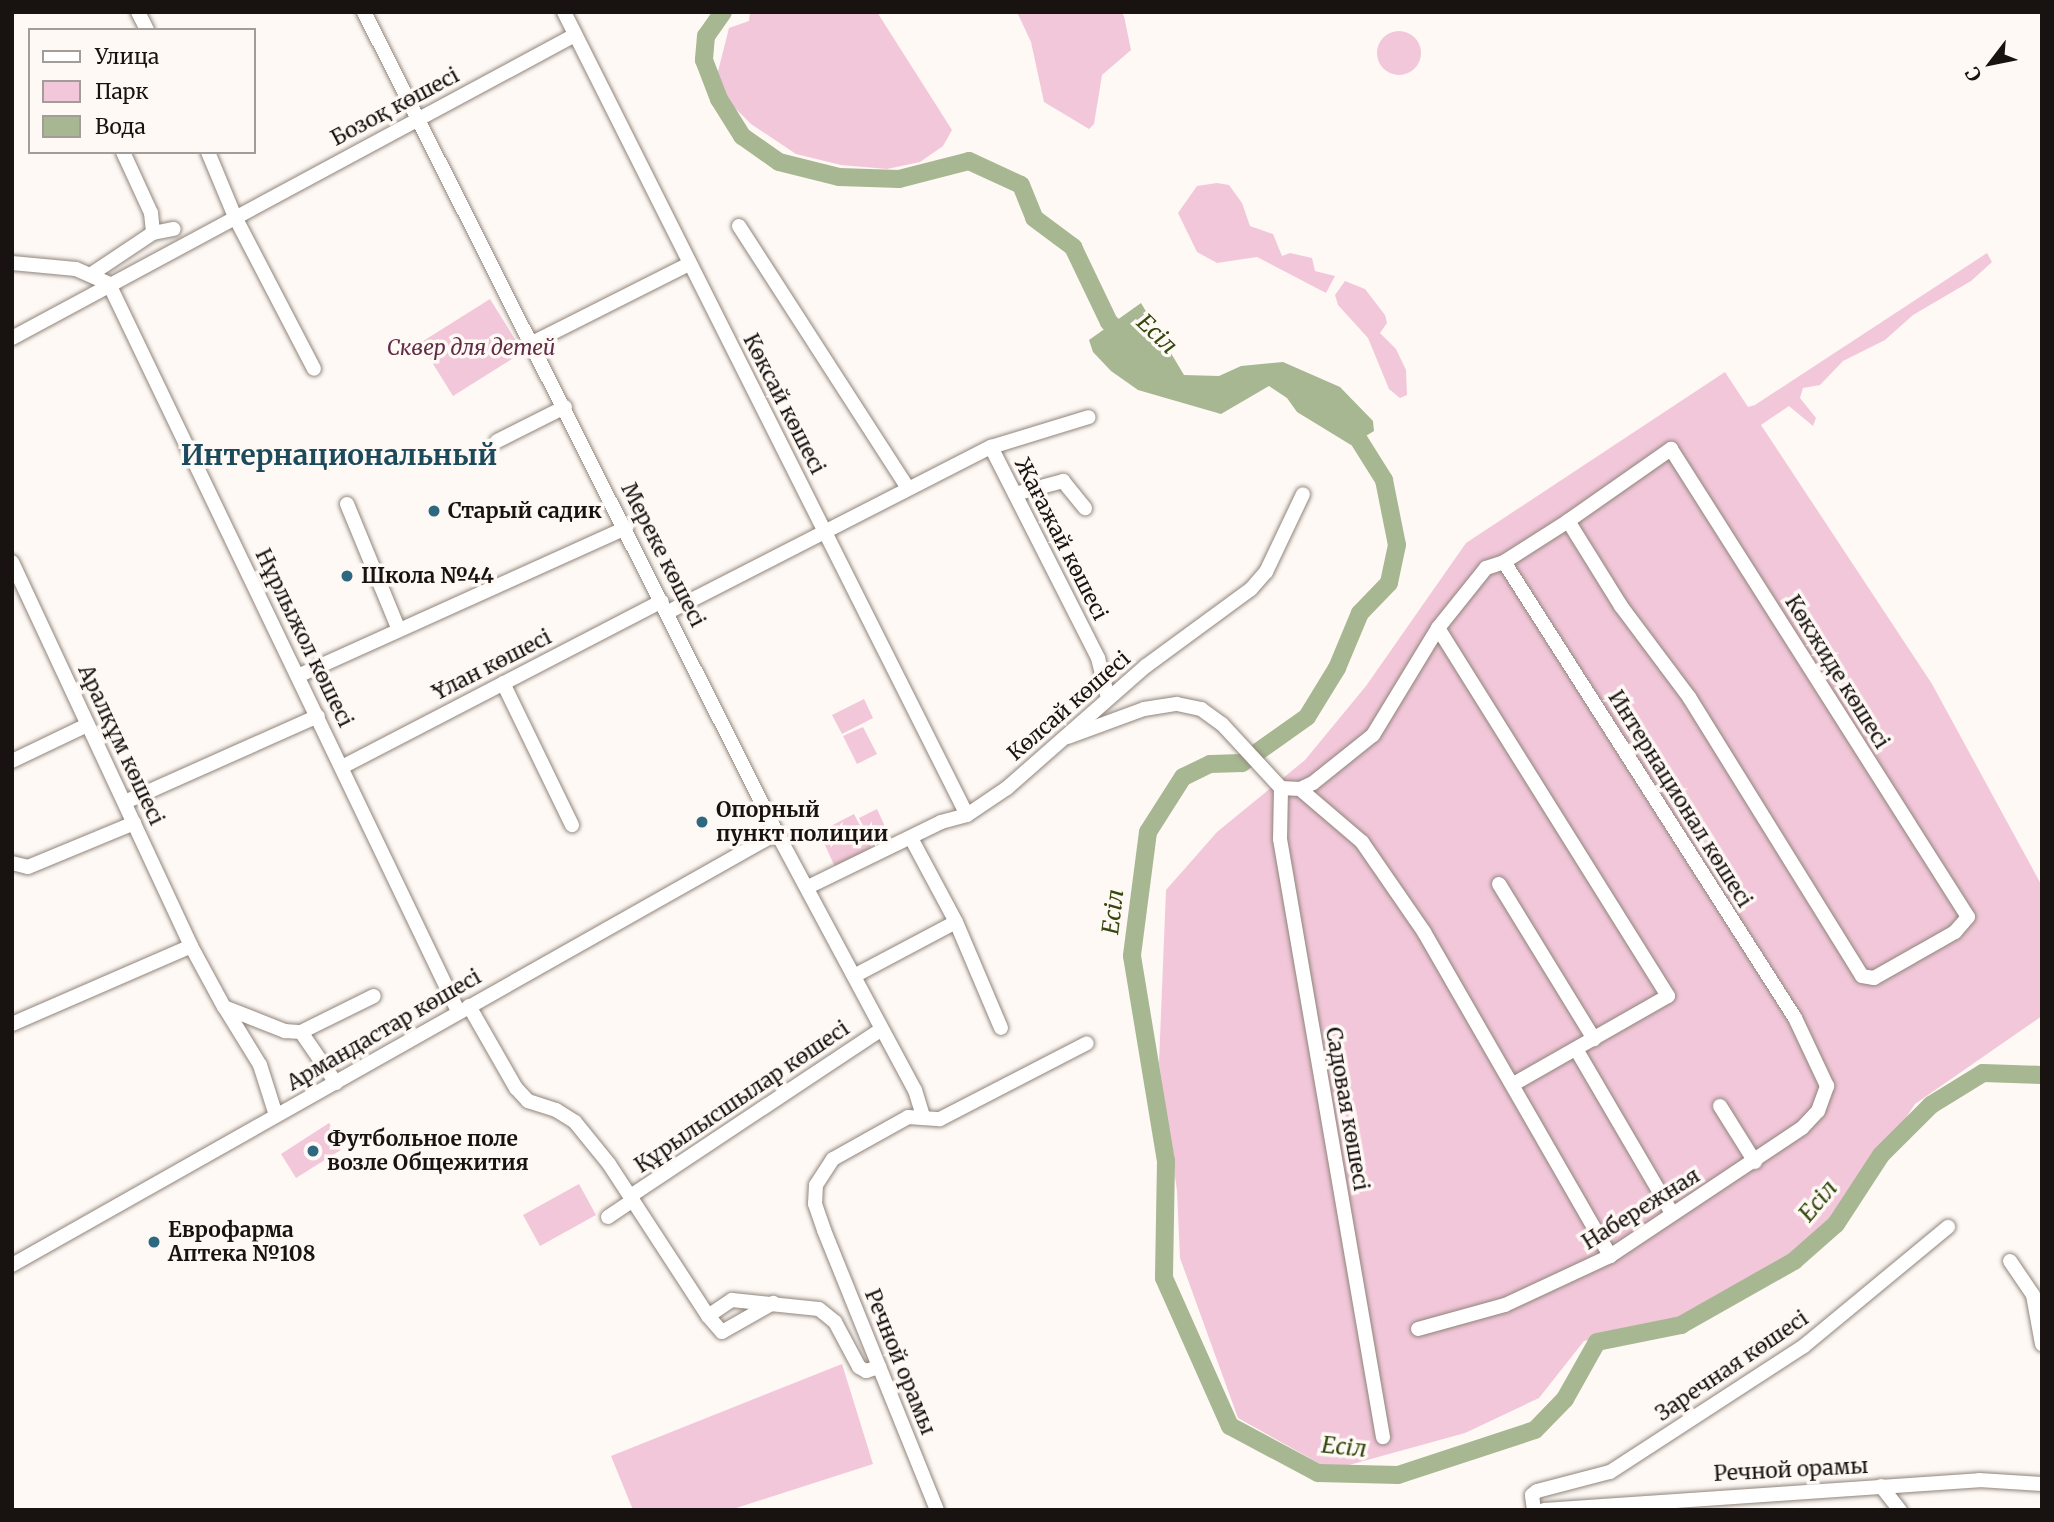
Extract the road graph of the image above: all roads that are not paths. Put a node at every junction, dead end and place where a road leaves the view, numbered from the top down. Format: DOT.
graph roads {
  1 [pos="138,12"];
  2 [pos="364,12"];
  3 [pos="564,12"];
  4 [pos="146,28"];
  5 [pos="575,35"];
  6 [pos="419,118"];
  7 [pos="124,154"];
  8 [pos="209,154"];
  9 [pos="235,217"];
  10 [pos="739,226"];
  11 [pos="174,229"];
  12 [pos="153,233"];
  13 [pos="12,264"];
  14 [pos="689,264"];
  15 [pos="93,273"];
  16 [pos="109,284"];
  17 [pos="12,338"];
  18 [pos="532,343"];
  19 [pos="314,369"];
  20 [pos="565,407"];
  21 [pos="1089,417"];
  22 [pos="497,441"];
  23 [pos="991,447"];
  24 [pos="908,488"];
  25 [pos="1015,494"];
  26 [pos="1303,494"];
  27 [pos="347,504"];
  28 [pos="1086,508"];
  29 [pos="1568,521"];
  30 [pos="626,528"];
  31 [pos="827,533"];
  32 [pos="12,562"];
  33 [pos="1504,562"];
  34 [pos="665,607"];
  35 [pos="398,628"];
  36 [pos="1437,628"];
  37 [pos="300,675"];
  38 [pos="503,683"];
  39 [pos="1108,698"];
  40 [pos="318,716"];
  41 [pos="87,725"];
  42 [pos="1068,737"];
  43 [pos="12,761"];
  44 [pos="342,766"];
  45 [pos="1281,788"];
  46 [pos="1300,789"];
  47 [pos="125,802"];
  48 [pos="967,815"];
  49 [pos="134,823"];
  50 [pos="572,825"];
  51 [pos="777,833"];
  52 [pos="911,838"];
  53 [pos="14,864"];
  54 [pos="1499,884"];
  55 [pos="808,887"];
  56 [pos="956,922"];
  57 [pos="191,946"];
  58 [pos="854,976"];
  59 [pos="374,996"];
  60 [pos="225,1007"];
  61 [pos="463,1009"];
  62 [pos="12,1024"];
  63 [pos="1001,1028"];
  64 [pos="880,1030"];
  65 [pos="301,1032"];
  66 [pos="1594,1039"];
  67 [pos="1087,1043"];
  68 [pos="1576,1049"];
  69 [pos="1818,1060"];
  70 [pos="336,1083"];
  71 [pos="1514,1084"];
  72 [pos="1720,1106"];
  73 [pos="276,1115"];
  74 [pos="923,1117"];
  75 [pos="1755,1162"];
  76 [pos="633,1198"];
  77 [pos="1672,1213"];
  78 [pos="608,1217"];
  79 [pos="1948,1227"];
  80 [pos="1610,1256"];
  81 [pos="2010,1261"];
  82 [pos="12,1265"];
  83 [pos="772,1303"];
  84 [pos="708,1316"];
  85 [pos="1418,1329"];
  86 [pos="2042,1344"];
  87 [pos="879,1367"];
  88 [pos="1383,1437"];
  89 [pos="2042,1484"];
  90 [pos="1881,1486"];
  91 [pos="1714,1495"];
  92 [pos="1563,1508"];
  93 [pos="937,1510"];
  94 [pos="1534,1510"];
  95 [pos="1544,1510"];
  96 [pos="1726,1510"];
  97 [pos="1900,1510"];
  1 -- 4 [label="street"];
  2 -- 6 [label="street, Мереке көшесі"];
  3 -- 5 [label="street, Көксай көшесі"];
  5 -- 6 [label="street, Бозоқ көшесі"];
  5 -- 14 [label="street, Көксай көшесі"];
  6 -- 9 [label="street, Бозоқ көшесі"];
  6 -- 18 [label="street, Мереке көшесі"];
  7 -- 12 [label="street"];
  8 -- 9 [label="street"];
  9 -- 16 [label="street, Бозоқ көшесі"];
  9 -- 19 [label="street"];
  10 -- 24 [label="street"];
  11 -- 12 [label="street"];
  12 -- 15 [label="street"];
  13 -- 15 [label="street"];
  14 -- 18 [label="street"];
  14 -- 31 [label="street, Көксай көшесі"];
  15 -- 16 [label="street"];
  16 -- 17 [label="street, Бозоқ көшесі"];
  16 -- 37 [label="street, Нұрлыжол көшесі"];
  18 -- 20 [label="street, Мереке көшесі"];
  20 -- 22 [label="street"];
  20 -- 30 [label="street, Мереке көшесі"];
  21 -- 23 [label="street"];
  23 -- 24 [label="street, Жағажай көшесі"];
  23 -- 25 [label="street, Жағажай көшесі"];
  24 -- 31 [label="street, Жағажай көшесі"];
  25 -- 28 [label="street"];
  25 -- 39 [label="street, Жағажай көшесі"];
  26 -- 39 [label="street, Көлсай көшесі"];
  27 -- 35 [label="street"];
  29 -- 29 [label="street, Көкжиде көшесі"];
  29 -- 33 [label="street"];
  30 -- 34 [label="street, Мереке көшесі"];
  30 -- 35 [label="street"];
  31 -- 34 [label="street, Ұлан көшесі"];
  31 -- 48 [label="street, Көксай көшесі"];
  32 -- 41 [label="street, Аралқұм көшесі"];
  33 -- 36 [label="street"];
  33 -- 69 [label="street, Интернационал көшесі"];
  34 -- 38 [label="street, Ұлан көшесі"];
  34 -- 51 [label="street, Мереке көшесі"];
  35 -- 37 [label="street"];
  36 -- 46 [label="street"];
  36 -- 66 [label="street"];
  37 -- 40 [label="street, Нұрлыжол көшесі"];
  38 -- 44 [label="street, Ұлан көшесі"];
  38 -- 50 [label="street"];
  39 -- 42 [label="street, Көлсай көшесі"];
  40 -- 44 [label="street, Нұрлыжол көшесі"];
  40 -- 47 [label="street"];
  41 -- 43 [label="street"];
  41 -- 47 [label="street, Аралқұм көшесі"];
  42 -- 45 [label="street"];
  42 -- 48 [label="street, Көлсай көшесі"];
  44 -- 61 [label="street, Нұрлыжол көшесі"];
  45 -- 46 [label="street"];
  45 -- 88 [label="street, Садовая көшесі"];
  46 -- 71 [label="street"];
  47 -- 49 [label="street, Аралқұм көшесі"];
  48 -- 52 [label="street, Көлсай көшесі"];
  49 -- 53 [label="street"];
  49 -- 57 [label="street, Аралқұм көшесі"];
  51 -- 55 [label="street, Мереке көшесі"];
  51 -- 61 [label="street, Армандастар көшесі"];
  52 -- 55 [label="street, Көлсай көшесі"];
  52 -- 56 [label="street"];
  54 -- 66 [label="street"];
  55 -- 58 [label="street, Мереке көшесі"];
  56 -- 58 [label="street"];
  56 -- 63 [label="street"];
  57 -- 60 [label="street, Аралқұм көшесі"];
  57 -- 62 [label="street"];
  58 -- 64 [label="street, Мереке көшесі"];
  59 -- 65 [label="street"];
  60 -- 65 [label="street"];
  60 -- 73 [label="street, Аралқұм көшесі"];
  61 -- 70 [label="street, Армандастар көшесі"];
  61 -- 76 [label="street, Құрылысшылар көшесі"];
  64 -- 74 [label="street, Мереке көшесі"];
  64 -- 76 [label="street, Құрылысшылар көшесі"];
  65 -- 70 [label="street"];
  66 -- 68 [label="street"];
  67 -- 74 [label="street, Речной орамы"];
  68 -- 71 [label="street"];
  68 -- 77 [label="street"];
  69 -- 75 [label="street, Набережная"];
  70 -- 73 [label="street, Армандастар көшесі"];
  71 -- 80 [label="street"];
  72 -- 75 [label="street"];
  73 -- 82 [label="street, Армандастар көшесі"];
  74 -- 87 [label="street, Речной орамы"];
  75 -- 77 [label="street, Набережная"];
  76 -- 78 [label="street"];
  76 -- 84 [label="street"];
  77 -- 80 [label="street, Набережная"];
  79 -- 94 [label="street, Заречная көшесі"];
  80 -- 85 [label="street, Набережная"];
  81 -- 86 [label="street"];
  83 -- 84 [label="street"];
  83 -- 84 [label="street"];
  83 -- 87 [label="street"];
  87 -- 93 [label="street, Речной орамы"];
  89 -- 90 [label="street, Речной орамы"];
  90 -- 91 [label="street, Речной орамы"];
  90 -- 97 [label="street"];
  91 -- 92 [label="street, Речной орамы"];
  91 -- 96 [label="street"];
  92 -- 95 [label="street, Речной орамы"];
}
